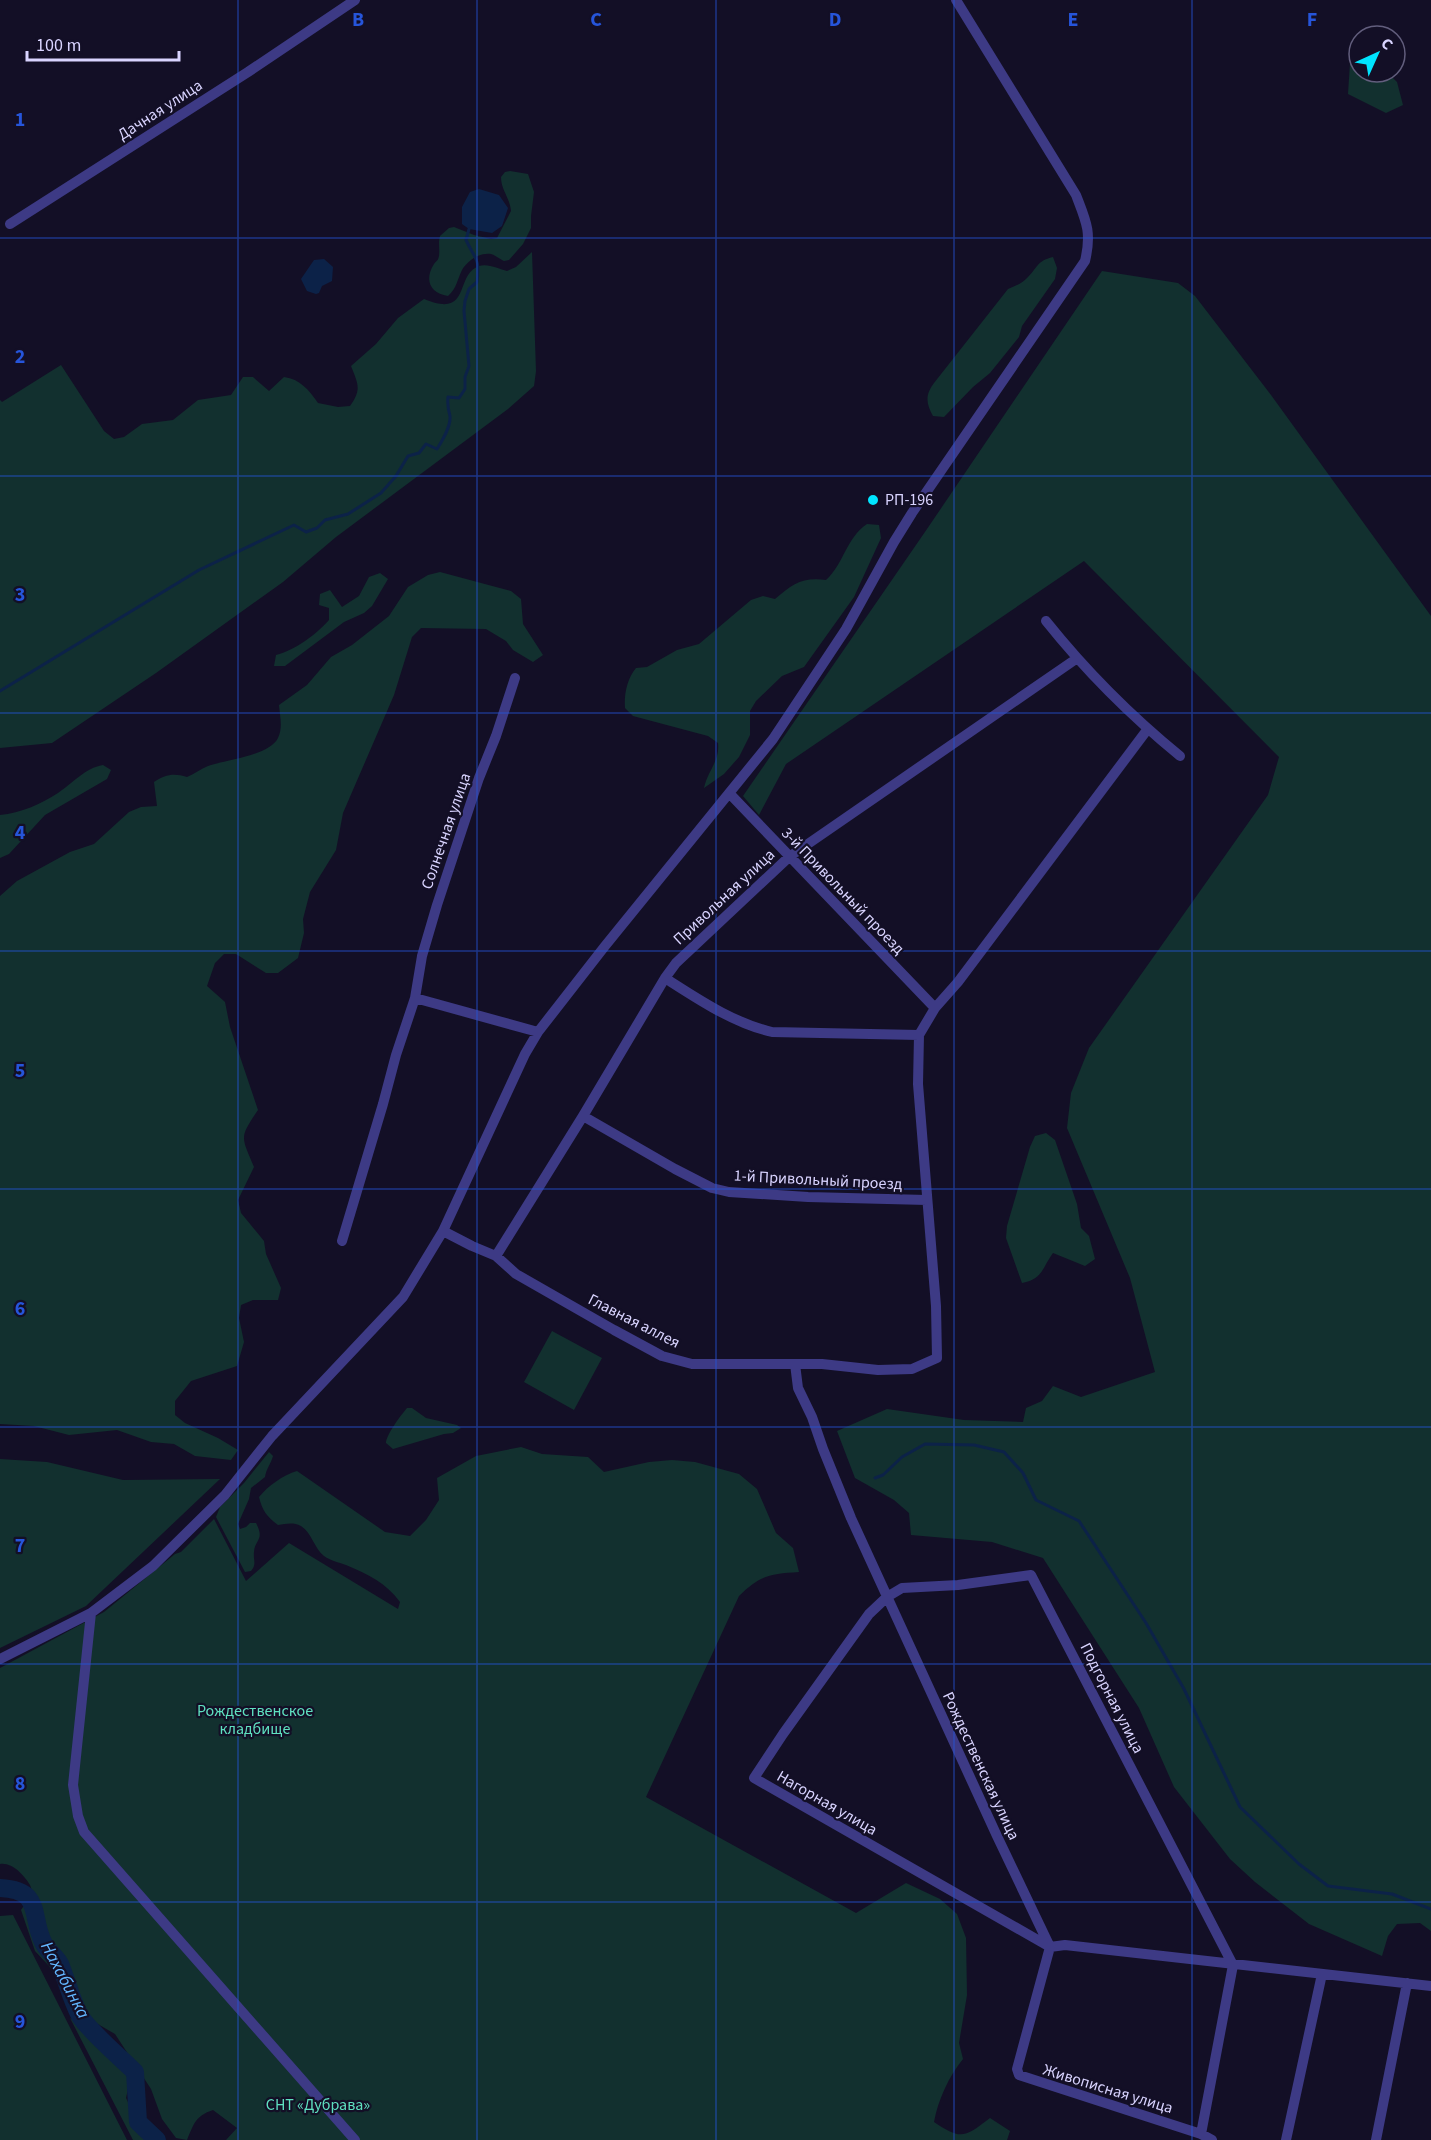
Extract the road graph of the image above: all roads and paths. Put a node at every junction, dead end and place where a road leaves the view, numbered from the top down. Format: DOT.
graph roads {
  1 [pos="355,0"];
  2 [pos="956,0"];
  3 [pos="10,224"];
  4 [pos="1046,621"];
  5 [pos="1076,659"];
  6 [pos="515,678"];
  7 [pos="1147,729"];
  8 [pos="1180,756"];
  9 [pos="730,794"];
  10 [pos="789,857"];
  11 [pos="664,978"];
  12 [pos="416,998"];
  13 [pos="936,1008"];
  14 [pos="538,1032"];
  15 [pos="918,1035"];
  16 [pos="583,1116"];
  17 [pos="927,1200"];
  18 [pos="443,1231"];
  19 [pos="342,1240"];
  20 [pos="496,1256"];
  21 [pos="795,1364"];
  22 [pos="887,1597"];
  23 [pos="91,1612"];
  24 [pos="0,1659"];
  25 [pos="1050,1947"];
  26 [pos="1233,1965"];
  27 [pos="1322,1974"];
  28 [pos="1407,1983"];
  29 [pos="1431,1986"];
  30 [pos="1201,2134"];
  31 [pos="355,2140"];
  32 [pos="1212,2140"];
  33 [pos="1286,2140"];
  34 [pos="1376,2140"];
  1 -- 3 [label="street, Дачная улица"];
  2 -- 9 [label="street"];
  4 -- 5 [label="street"];
  5 -- 7 [label="street"];
  5 -- 10 [label="street, Привольная улица"];
  6 -- 12 [label="street, Солнечная улица"];
  7 -- 8 [label="street"];
  7 -- 13 [label="street"];
  9 -- 10 [label="street, 3-й Привольный проезд"];
  9 -- 14 [label="street"];
  10 -- 11 [label="street, Привольная улица"];
  10 -- 13 [label="street, 3-й Привольный проезд"];
  11 -- 15 [label="street"];
  11 -- 16 [label="street, Привольная улица"];
  12 -- 14 [label="street"];
  12 -- 19 [label="street, Солнечная улица"];
  13 -- 15 [label="street"];
  14 -- 18 [label="street"];
  15 -- 17 [label="street"];
  16 -- 17 [label="street, 1-й Привольный проезд"];
  16 -- 20 [label="street, Привольная улица"];
  17 -- 21 [label="street, Главная аллея"];
  18 -- 20 [label="street, Главная аллея"];
  18 -- 23 [label="street"];
  20 -- 21 [label="street, Главная аллея"];
  21 -- 22 [label="street, Рождественская улица"];
  22 -- 25 [label="street, Рождественская улица"];
  22 -- 25 [label="street, Нагорная улица"];
  22 -- 26 [label="street, Подгорная улица"];
  23 -- 24 [label="street"];
  23 -- 31 [label="street"];
  25 -- 26 [label="street"];
  25 -- 30 [label="street, Живописная улица"];
  26 -- 27 [label="street"];
  26 -- 30 [label="street"];
  27 -- 28 [label="street"];
  27 -- 33 [label="street"];
  28 -- 29 [label="street"];
  28 -- 34 [label="street"];
  30 -- 32 [label="street, Живописная улица"];
}
